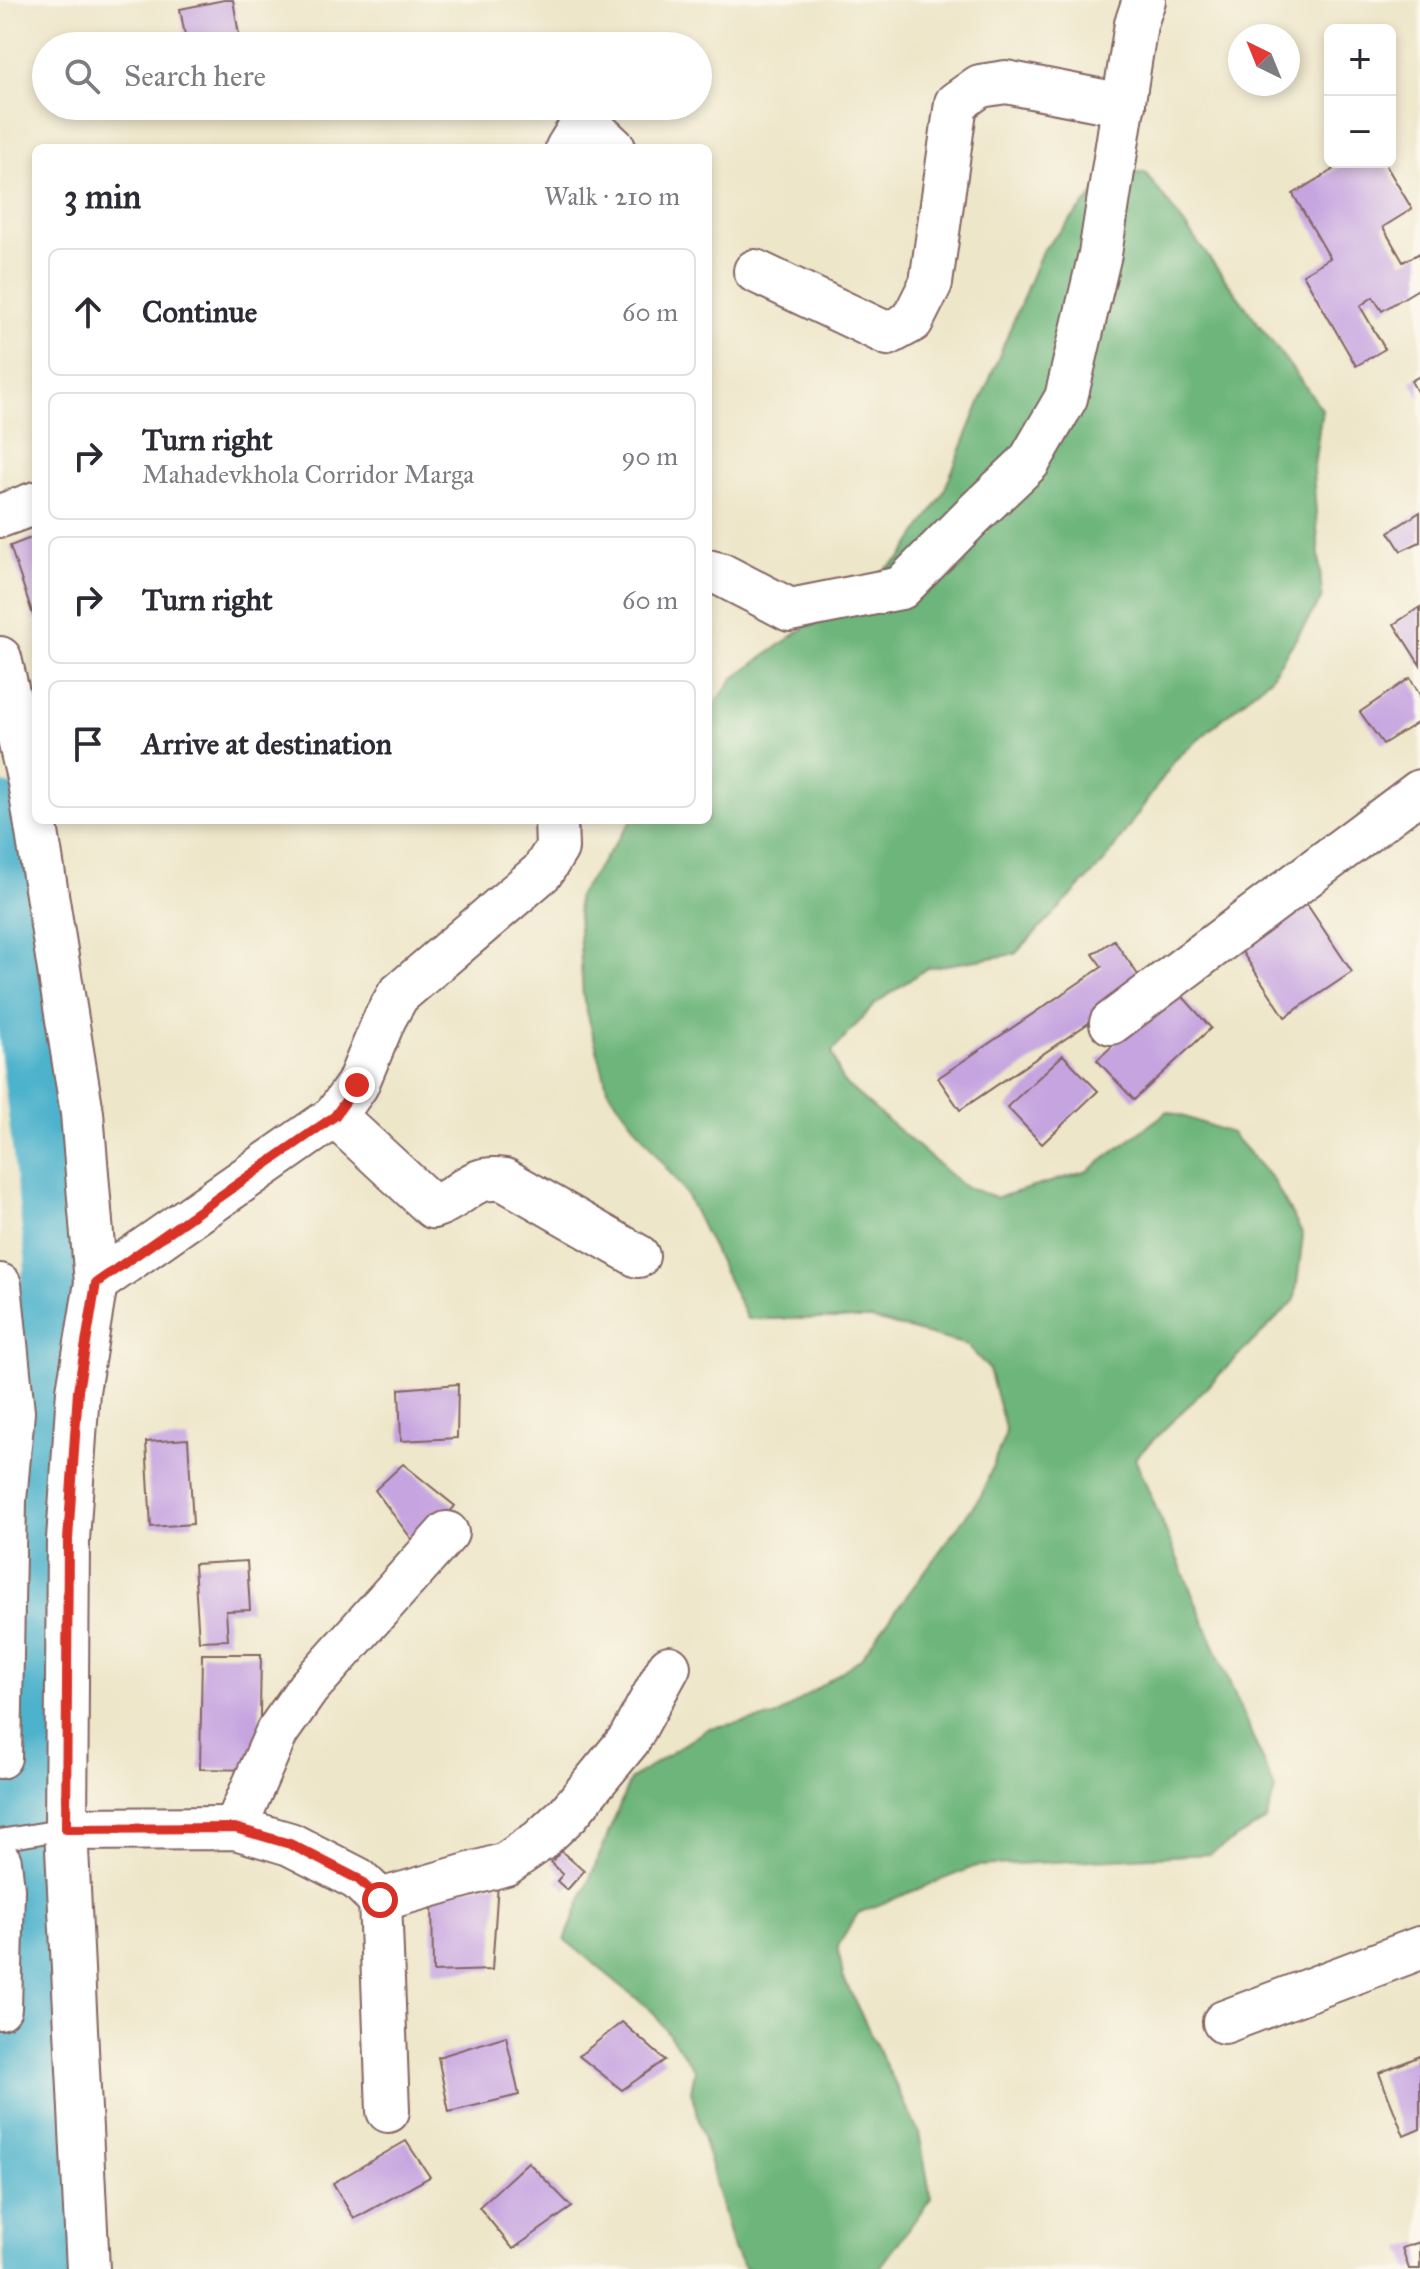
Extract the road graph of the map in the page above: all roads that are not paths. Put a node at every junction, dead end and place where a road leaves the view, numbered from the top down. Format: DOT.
graph roads {
  1 [pos="1144,0"];
  2 [pos="1124,105"];
  3 [pos="569,144"];
  4 [pos="613,144"];
  5 [pos="755,271"];
  6 [pos="32,504"];
  7 [pos="0,516"];
  8 [pos="712,572"];
  9 [pos="0,658"];
  10 [pos="1420,791"];
  11 [pos="32,801"];
  12 [pos="36,824"];
  13 [pos="556,824"];
  14 [pos="1111,1023"];
  15 [pos="335,1116"];
  16 [pos="638,1256"];
  17 [pos="96,1283"];
  18 [pos="0,1285"];
  19 [pos="7,1413"];
  20 [pos="447,1533"];
  21 [pos="669,1667"];
  22 [pos="0,1757"];
  23 [pos="235,1828"];
  24 [pos="66,1829"];
  25 [pos="0,1840"];
  26 [pos="0,1862"];
  27 [pos="380,1900"];
  28 [pos="1420,1948"];
  29 [pos="0,2008"];
  30 [pos="1224,2022"];
  31 [pos="388,2111"];
  32 [pos="88,2269"];
  1 -- 2 [label="street"];
  2 -- 5 [label="street"];
  2 -- 8 [label="street"];
  3 -- 4 [label="street"];
  6 -- 7 [label="street"];
  9 -- 11 [label="street"];
  10 -- 14 [label="street"];
  12 -- 17 [label="street"];
  13 -- 15 [label="street"];
  15 -- 16 [label="street"];
  15 -- 17 [label="street"];
  17 -- 24 [label="street"];
  18 -- 19 [label="street"];
  19 -- 22 [label="street"];
  20 -- 23 [label="street"];
  21 -- 27 [label="street"];
  23 -- 24 [label="street"];
  23 -- 27 [label="street"];
  24 -- 25 [label="lane"];
  24 -- 32 [label="street"];
  26 -- 29 [label="street"];
  27 -- 31 [label="street"];
  28 -- 30 [label="street"];
}
